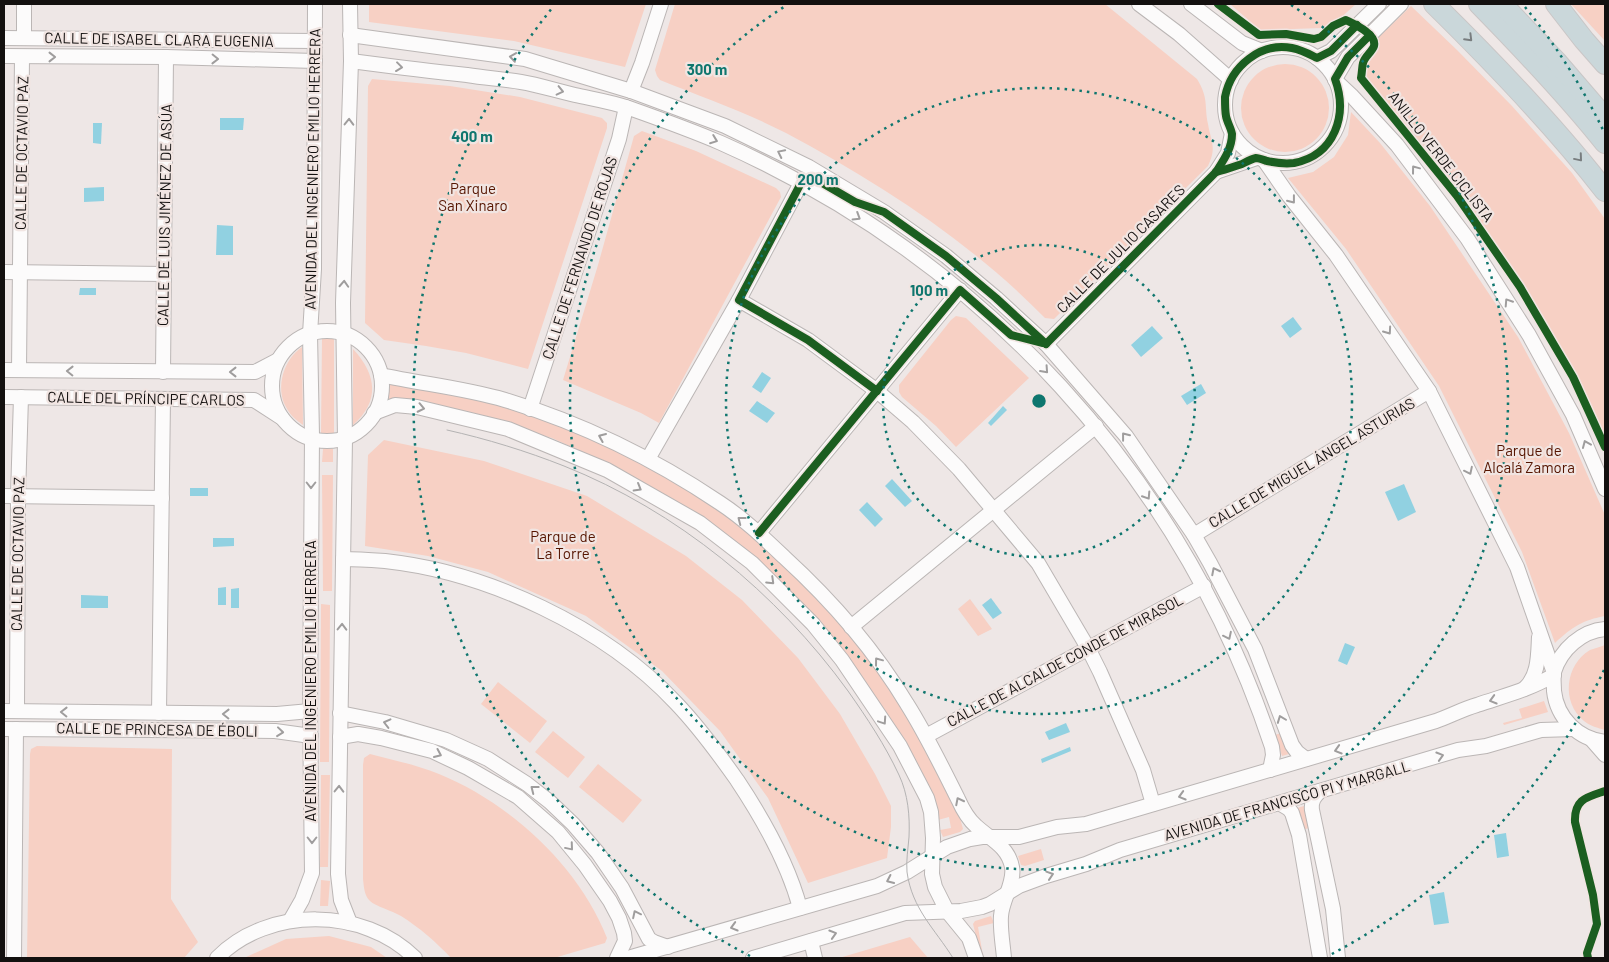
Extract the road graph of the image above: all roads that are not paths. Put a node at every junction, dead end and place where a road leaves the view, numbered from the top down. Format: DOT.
graph roads {
  1 [pos="24,4"];
  2 [pos="315,4"];
  3 [pos="350,4"];
  4 [pos="661,4"];
  5 [pos="1139,4"];
  6 [pos="1191,4"];
  7 [pos="1379,4"];
  8 [pos="1401,4"];
  9 [pos="1434,4"];
  10 [pos="1479,4"];
  11 [pos="1502,4"];
  12 [pos="1544,4"];
  13 [pos="1556,4"];
  14 [pos="350,35"];
  15 [pos="4,38"];
  16 [pos="24,38"];
  17 [pos="1584,40"];
  18 [pos="315,41"];
  19 [pos="1262,51"];
  20 [pos="4,56"];
  21 [pos="22,57"];
  22 [pos="166,57"];
  23 [pos="1317,58"];
  24 [pos="315,61"];
  25 [pos="351,61"];
  26 [pos="1605,64"];
  27 [pos="1231,80"];
  28 [pos="1335,80"];
  29 [pos="631,91"];
  30 [pos="626,107"];
  31 [pos="1605,118"];
  32 [pos="1232,133"];
  33 [pos="1605,143"];
  34 [pos="1260,159"];
  35 [pos="1216,172"];
  36 [pos="800,183"];
  37 [pos="1605,191"];
  38 [pos="884,212"];
  39 [pos="4,272"];
  40 [pos="20,272"];
  41 [pos="164,274"];
  42 [pos="960,290"];
  43 [pos="739,300"];
  44 [pos="343,333"];
  45 [pos="310,334"];
  46 [pos="1011,335"];
  47 [pos="1046,344"];
  48 [pos="278,360"];
  49 [pos="4,370"];
  50 [pos="20,370"];
  51 [pos="163,372"];
  52 [pos="381,374"];
  53 [pos="877,391"];
  54 [pos="1430,391"];
  55 [pos="4,397"];
  56 [pos="21,397"];
  57 [pos="163,399"];
  58 [pos="530,408"];
  59 [pos="374,413"];
  60 [pos="282,418"];
  61 [pos="1096,426"];
  62 [pos="312,436"];
  63 [pos="345,439"];
  64 [pos="648,460"];
  65 [pos="1605,488"];
  66 [pos="4,496"];
  67 [pos="18,496"];
  68 [pos="162,498"];
  69 [pos="994,510"];
  70 [pos="759,533"];
  71 [pos="1194,535"];
  72 [pos="343,559"];
  73 [pos="1204,586"];
  74 [pos="851,626"];
  75 [pos="1605,629"];
  76 [pos="1540,634"];
  77 [pos="1088,648"];
  78 [pos="1554,674"];
  79 [pos="1522,690"];
  80 [pos="10,711"];
  81 [pos="310,711"];
  82 [pos="159,713"];
  83 [pos="340,713"];
  84 [pos="10,729"];
  85 [pos="1574,729"];
  86 [pos="311,736"];
  87 [pos="926,736"];
  88 [pos="340,737"];
  89 [pos="1591,739"];
  90 [pos="1605,742"];
  91 [pos="1605,756"];
  92 [pos="1306,759"];
  93 [pos="1270,770"];
  94 [pos="1320,790"];
  95 [pos="1279,803"];
  96 [pos="1153,804"];
  97 [pos="991,837"];
  98 [pos="932,856"];
  99 [pos="1006,894"];
  100 [pos="800,908"];
  101 [pos="946,911"];
  102 [pos="290,921"];
  103 [pos="350,924"];
  104 [pos="811,941"];
  105 [pos="668,947"];
  106 [pos="14,958"];
  107 [pos="217,958"];
  108 [pos="416,958"];
  109 [pos="617,958"];
  110 [pos="628,958"];
  111 [pos="753,958"];
  112 [pos="815,958"];
  113 [pos="976,958"];
  114 [pos="1004,958"];
  115 [pos="1320,958"];
  116 [pos="1338,958"];
  1 -- 16 [label="street"];
  2 -- 18 [label="street, AVENIDA DEL INGENIERO EMILIO HERRERA"];
  3 -- 14 [label="street, AVENIDA DEL INGENIERO EMILIO HERRERA"];
  4 -- 29 [label="street"];
  5 -- 27 [label="street"];
  6 -- 19 [label="street"];
  7 -- 23 [label="street"];
  8 -- 28 [label="street"];
  9 -- 37 [label="highway, one-way"];
  10 -- 33 [label="highway"];
  11 -- 31 [label="highway"];
  12 -- 17 [label="highway"];
  13 -- 17 [label="highway"];
  14 -- 25 [label="street, AVENIDA DEL INGENIERO EMILIO HERRERA"];
  29 -- 14 [label="street, one-way"];
  15 -- 16 [label="street, CALLE DE ISABEL CLARA EUGENIA"];
  16 -- 18 [label="street, CALLE DE ISABEL CLARA EUGENIA"];
  17 -- 26 [label="highway"];
  18 -- 24 [label="street, AVENIDA DEL INGENIERO EMILIO HERRERA"];
  19 -- 23 [label="street"];
  19 -- 27 [label="street"];
  20 -- 21 [label="street, CALLE DE ISABEL CLARA EUGENIA"];
  21 -- 22 [label="street, CALLE DE ISABEL CLARA EUGENIA, one-way"];
  21 -- 40 [label="street, CALLE DE OCTAVIO PAZ"];
  22 -- 24 [label="street, CALLE DE ISABEL CLARA EUGENIA, one-way"];
  22 -- 41 [label="street, CALLE DE LUIS JIMÉNEZ DE ASÚA"];
  23 -- 28 [label="street"];
  24 -- 45 [label="street, AVENIDA DEL INGENIERO EMILIO HERRERA"];
  25 -- 30 [label="street, one-way"];
  44 -- 25 [label="street, AVENIDA DEL INGENIERO EMILIO HERRERA, one-way"];
  27 -- 32 [label="street"];
  28 -- 34 [label="street"];
  65 -- 28 [label="street, one-way"];
  38 -- 29 [label="street, one-way"];
  30 -- 36 [label="street, one-way"];
  30 -- 58 [label="street, CALLE DE FERNANDO DE ROJAS"];
  32 -- 34 [label="street"];
  32 -- 35 [label="street, CALLE DE JULIO CASARES"];
  34 -- 35 [label="street, CALLE DE JULIO CASARES"];
  34 -- 54 [label="street, one-way"];
  35 -- 47 [label="street, CALLE DE JULIO CASARES"];
  36 -- 38 [label="street"];
  36 -- 42 [label="street, one-way"];
  36 -- 43 [label="street"];
  38 -- 47 [label="street"];
  39 -- 40 [label="street"];
  40 -- 41 [label="street"];
  40 -- 50 [label="street, CALLE DE OCTAVIO PAZ"];
  41 -- 51 [label="street, CALLE DE LUIS JIMÉNEZ DE ASÚA"];
  42 -- 46 [label="street"];
  42 -- 53 [label="street"];
  43 -- 53 [label="street"];
  43 -- 64 [label="street"];
  44 -- 45 [label="street, AVENIDA DEL INGENIERO EMILIO HERRERA"];
  44 -- 52 [label="street"];
  44 -- 63 [label="street, AVENIDA DEL INGENIERO EMILIO HERRERA"];
  45 -- 48 [label="street, AVENIDA DEL INGENIERO EMILIO HERRERA"];
  45 -- 62 [label="street, AVENIDA DEL INGENIERO EMILIO HERRERA"];
  46 -- 47 [label="street"];
  46 -- 61 [label="street, one-way"];
  71 -- 47 [label="street, one-way"];
  48 -- 51 [label="street, CALLE DEL PRÍNCIPE CARLOS, one-way"];
  48 -- 60 [label="street, AVENIDA DEL INGENIERO EMILIO HERRERA"];
  49 -- 50 [label="street, CALLE DEL PRÍNCIPE CARLOS"];
  51 -- 50 [label="street, CALLE DEL PRÍNCIPE CARLOS, one-way"];
  52 -- 58 [label="street"];
  52 -- 59 [label="street"];
  53 -- 69 [label="street"];
  53 -- 70 [label="street"];
  54 -- 71 [label="street, CALLE DE MIGUEL ÁNGEL ASTURIAS"];
  54 -- 76 [label="street, one-way"];
  55 -- 56 [label="street, CALLE DEL PRÍNCIPE CARLOS"];
  56 -- 57 [label="street, CALLE DEL PRÍNCIPE CARLOS"];
  56 -- 67 [label="street, CALLE DE OCTAVIO PAZ"];
  57 -- 60 [label="street, CALLE DEL PRÍNCIPE CARLOS"];
  57 -- 68 [label="street"];
  64 -- 58 [label="street, one-way"];
  59 -- 63 [label="street"];
  59 -- 98 [label="street, one-way"];
  60 -- 62 [label="street"];
  61 -- 69 [label="street"];
  61 -- 73 [label="street, one-way"];
  62 -- 63 [label="street"];
  62 -- 81 [label="street, AVENIDA DEL INGENIERO EMILIO HERRERA, one-way"];
  63 -- 72 [label="street, AVENIDA DEL INGENIERO EMILIO HERRERA"];
  70 -- 64 [label="street, one-way"];
  66 -- 67 [label="street"];
  67 -- 68 [label="street"];
  67 -- 80 [label="street, CALLE DE OCTAVIO PAZ"];
  68 -- 82 [label="street"];
  69 -- 74 [label="street"];
  69 -- 77 [label="street"];
  70 -- 74 [label="street"];
  92 -- 71 [label="street, one-way"];
  83 -- 72 [label="street, AVENIDA DEL INGENIERO EMILIO HERRERA, one-way"];
  72 -- 100 [label="street"];
  73 -- 77 [label="street, CALLE DE ALCALDE CONDE DE MIRASOL"];
  73 -- 93 [label="street, one-way"];
  87 -- 74 [label="street, one-way"];
  75 -- 78 [label="street"];
  76 -- 78 [label="street"];
  76 -- 79 [label="street"];
  77 -- 87 [label="street, CALLE DE ALCALDE CONDE DE MIRASOL"];
  77 -- 96 [label="street"];
  78 -- 79 [label="street"];
  78 -- 85 [label="street"];
  79 -- 92 [label="street, one-way"];
  82 -- 80 [label="street, CALLE DE PRINCESA DE ÉBOLI, one-way"];
  81 -- 82 [label="street, CALLE DE PRINCESA DE ÉBOLI, one-way"];
  81 -- 86 [label="street, AVENIDA DEL INGENIERO EMILIO HERRERA"];
  83 -- 88 [label="street, AVENIDA DEL INGENIERO EMILIO HERRERA"];
  105 -- 83 [label="street, one-way"];
  84 -- 86 [label="street, CALLE DE PRINCESA DE ÉBOLI, one-way"];
  84 -- 106 [label="street"];
  85 -- 89 [label="street"];
  94 -- 85 [label="street, AVENIDA DE FRANCISCO PI Y MARGALL, one-way"];
  86 -- 102 [label="street, AVENIDA DEL INGENIERO EMILIO HERRERA, one-way"];
  97 -- 87 [label="street, one-way"];
  103 -- 88 [label="street, AVENIDA DEL INGENIERO EMILIO HERRERA, one-way"];
  88 -- 109 [label="street, one-way"];
  89 -- 90 [label="street"];
  89 -- 91 [label="street"];
  92 -- 93 [label="street"];
  93 -- 96 [label="street, one-way"];
  94 -- 95 [label="street, AVENIDA DE FRANCISCO PI Y MARGALL"];
  94 -- 116 [label="street"];
  99 -- 95 [label="street, AVENIDA DE FRANCISCO PI Y MARGALL, one-way"];
  95 -- 115 [label="street"];
  96 -- 97 [label="street"];
  97 -- 98 [label="street"];
  97 -- 99 [label="street"];
  98 -- 100 [label="street, one-way"];
  98 -- 101 [label="street"];
  99 -- 101 [label="street, AVENIDA DE FRANCISCO PI Y MARGALL"];
  99 -- 114 [label="street"];
  100 -- 105 [label="street, one-way"];
  104 -- 101 [label="street, AVENIDA DE FRANCISCO PI Y MARGALL, one-way"];
  101 -- 113 [label="street"];
  102 -- 103 [label="street"];
  102 -- 107 [label="street"];
  103 -- 108 [label="street"];
  104 -- 111 [label="street, AVENIDA DE FRANCISCO PI Y MARGALL"];
  104 -- 112 [label="street"];
  105 -- 110 [label="street"];
}
